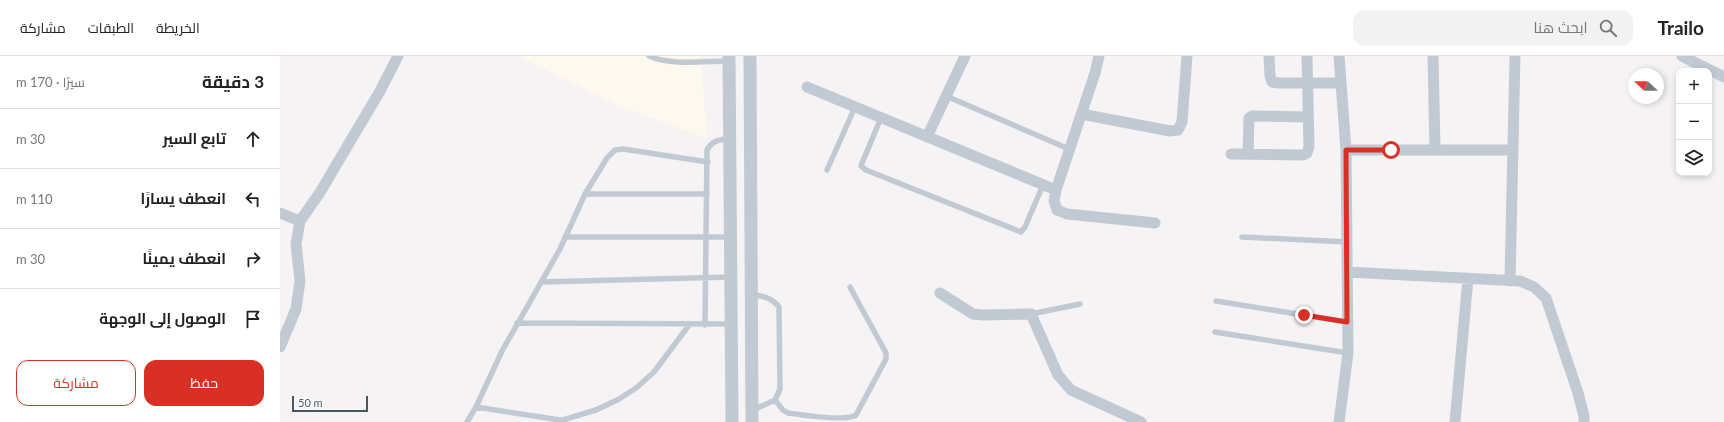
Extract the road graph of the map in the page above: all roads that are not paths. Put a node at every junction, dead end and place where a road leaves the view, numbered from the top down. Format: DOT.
graph roads {
  1 [pos="398,56"];
  2 [pos="649,56"];
  3 [pos="750,56"];
  4 [pos="965,56"];
  5 [pos="1099,56"];
  6 [pos="1187,56"];
  7 [pos="1269,56"];
  8 [pos="1307,56"];
  9 [pos="1339,56"];
  10 [pos="1433,56"];
  11 [pos="1515,56"];
  12 [pos="1682,56"];
  13 [pos="713,58"];
  14 [pos="729,58"];
  15 [pos="1724,78"];
  16 [pos="1308,83"];
  17 [pos="1341,83"];
  18 [pos="807,87"];
  19 [pos="946,96"];
  20 [pos="855,107"];
  21 [pos="1081,114"];
  22 [pos="1308,117"];
  23 [pos="881,118"];
  24 [pos="927,137"];
  25 [pos="730,138"];
  26 [pos="1069,149"];
  27 [pos="1346,150"];
  28 [pos="1435,150"];
  29 [pos="1513,150"];
  30 [pos="1231,154"];
  31 [pos="1248,154"];
  32 [pos="708,162"];
  33 [pos="827,170"];
  34 [pos="1043,184"];
  35 [pos="1056,190"];
  36 [pos="585,194"];
  37 [pos="707,194"];
  38 [pos="280,213"];
  39 [pos="300,220"];
  40 [pos="1155,224"];
  41 [pos="565,237"];
  42 [pos="707,237"];
  43 [pos="731,237"];
  44 [pos="1242,238"];
  45 [pos="1347,242"];
  46 [pos="1347,272"];
  47 [pos="731,277"];
  48 [pos="706,278"];
  49 [pos="1468,278"];
  50 [pos="1510,281"];
  51 [pos="541,282"];
  52 [pos="850,287"];
  53 [pos="752,294"];
  54 [pos="940,294"];
  55 [pos="1216,302"];
  56 [pos="1080,304"];
  57 [pos="1031,314"];
  58 [pos="1347,322"];
  59 [pos="517,323"];
  60 [pos="732,324"];
  61 [pos="689,325"];
  62 [pos="705,325"];
  63 [pos="1216,332"];
  64 [pos="280,348"];
  65 [pos="1348,353"];
  66 [pos="775,400"];
  67 [pos="476,407"];
  68 [pos="752,416"];
  69 [pos="558,421"];
  70 [pos="467,422"];
  71 [pos="732,422"];
  72 [pos="1141,422"];
  73 [pos="1338,422"];
  74 [pos="1455,422"];
  75 [pos="1584,422"];
  1 -- 39 [label="street"];
  2 -- 13 [label="lane"];
  3 -- 53 [label="street"];
  4 -- 19 [label="street"];
  5 -- 21 [label="street"];
  6 -- 21 [label="street"];
  7 -- 16 [label="street"];
  8 -- 16 [label="street"];
  9 -- 17 [label="street"];
  10 -- 28 [label="street"];
  11 -- 29 [label="street"];
  12 -- 15 [label="street"];
  13 -- 14 [label="lane"];
  14 -- 25 [label="street"];
  16 -- 17 [label="street"];
  16 -- 22 [label="street"];
  17 -- 27 [label="street"];
  18 -- 20 [label="street"];
  19 -- 24 [label="street"];
  19 -- 26 [label="lane"];
  20 -- 23 [label="street"];
  20 -- 33 [label="lane"];
  21 -- 26 [label="street"];
  22 -- 31 [label="street"];
  22 -- 31 [label="street"];
  23 -- 24 [label="street"];
  23 -- 34 [label="lane"];
  24 -- 34 [label="street"];
  25 -- 32 [label="lane"];
  25 -- 43 [label="street"];
  26 -- 35 [label="street"];
  27 -- 28 [label="street"];
  27 -- 45 [label="street"];
  28 -- 29 [label="street"];
  29 -- 50 [label="street"];
  30 -- 31 [label="street"];
  32 -- 36 [label="lane"];
  32 -- 37 [label="lane"];
  34 -- 35 [label="street"];
  35 -- 40 [label="street"];
  36 -- 37 [label="lane"];
  36 -- 41 [label="lane"];
  37 -- 42 [label="lane"];
  38 -- 39 [label="street"];
  39 -- 64 [label="street"];
  41 -- 42 [label="lane"];
  41 -- 51 [label="lane"];
  42 -- 43 [label="lane"];
  42 -- 48 [label="lane"];
  43 -- 47 [label="street"];
  44 -- 45 [label="lane"];
  45 -- 46 [label="street"];
  46 -- 49 [label="street"];
  46 -- 58 [label="street"];
  47 -- 48 [label="lane"];
  47 -- 60 [label="street"];
  48 -- 51 [label="lane"];
  48 -- 62 [label="lane"];
  49 -- 50 [label="street"];
  49 -- 74 [label="street"];
  50 -- 75 [label="street"];
  51 -- 59 [label="lane"];
  52 -- 66 [label="lane"];
  53 -- 66 [label="lane"];
  53 -- 68 [label="street"];
  54 -- 57 [label="street"];
  55 -- 58 [label="lane"];
  56 -- 57 [label="lane"];
  57 -- 72 [label="street"];
  58 -- 65 [label="street"];
  59 -- 61 [label="lane"];
  59 -- 67 [label="lane"];
  60 -- 62 [label="lane"];
  60 -- 71 [label="street"];
  61 -- 62 [label="lane"];
  61 -- 69 [label="lane"];
  63 -- 65 [label="lane"];
  65 -- 73 [label="street"];
  66 -- 68 [label="lane"];
  67 -- 69 [label="lane"];
  67 -- 70 [label="lane"];
}
